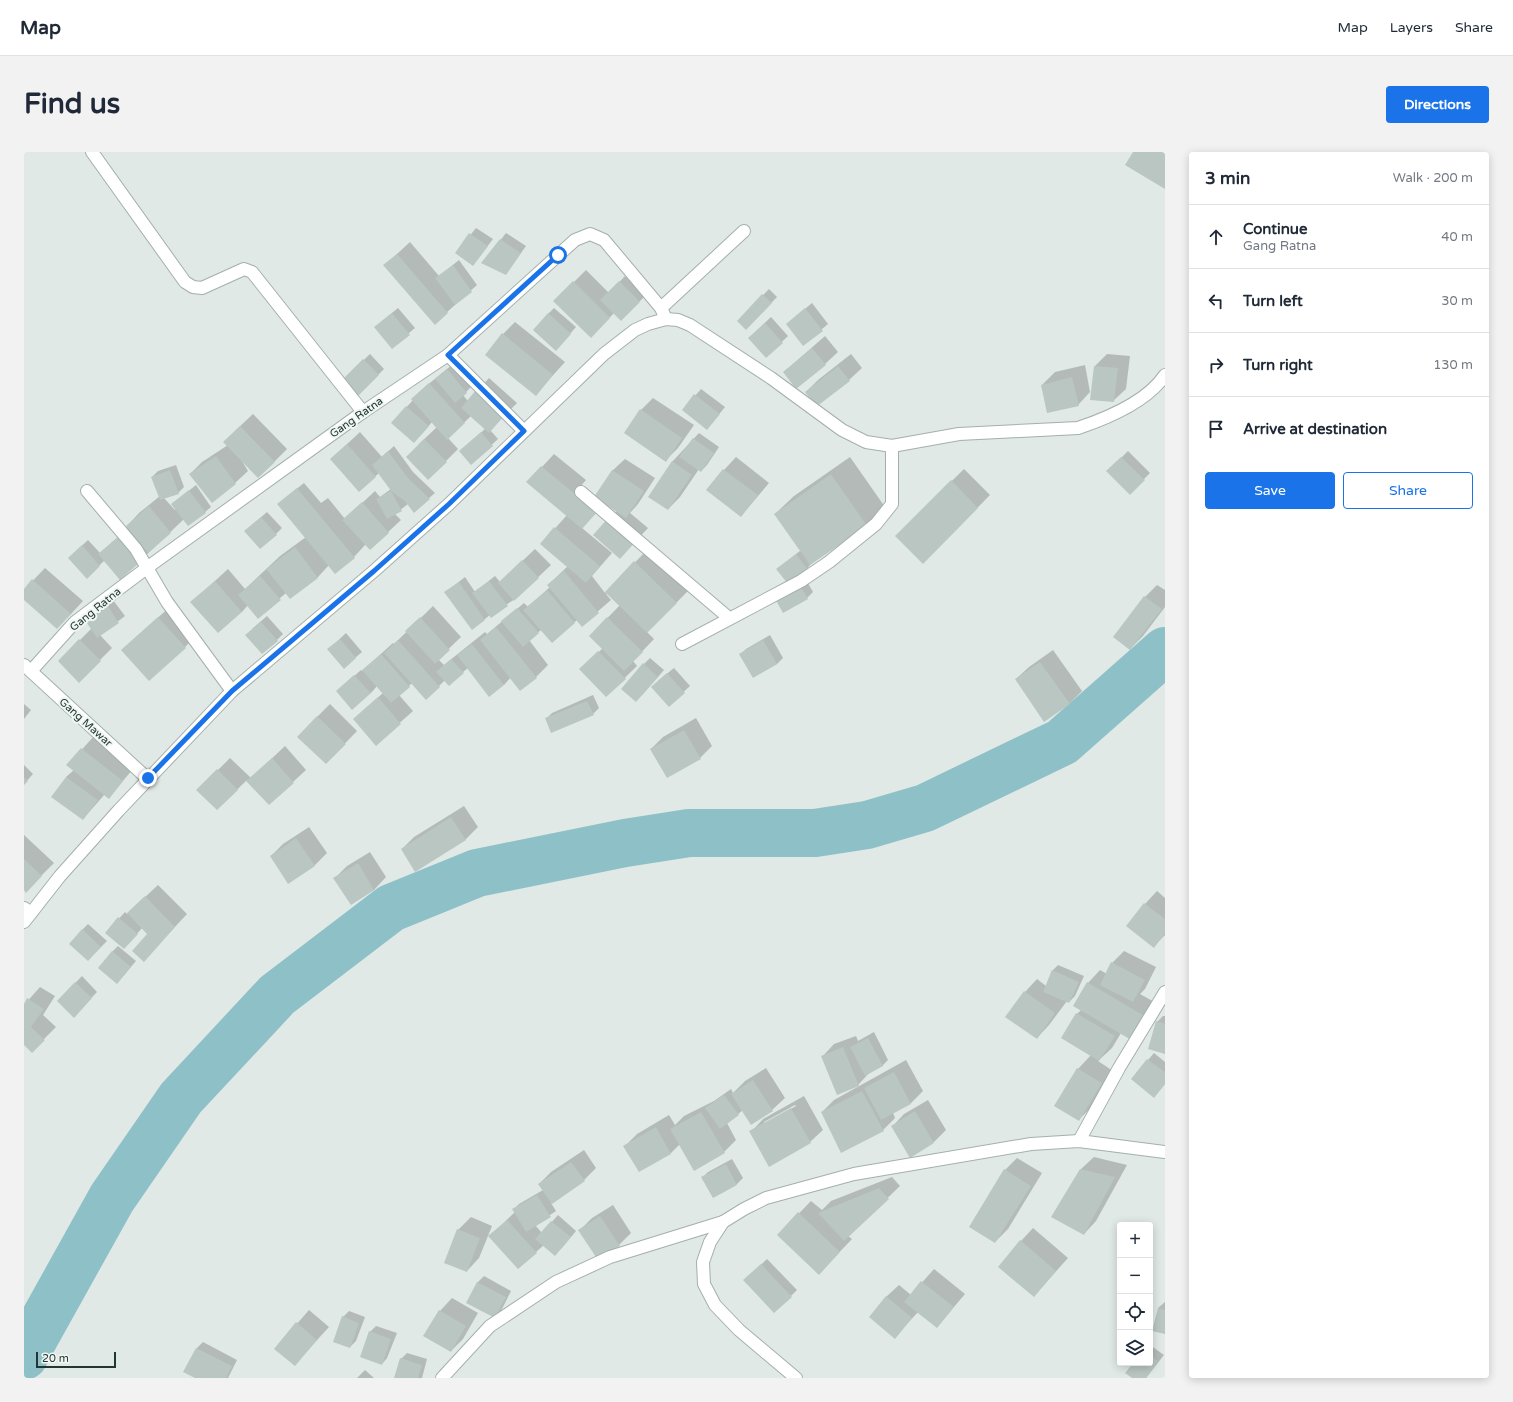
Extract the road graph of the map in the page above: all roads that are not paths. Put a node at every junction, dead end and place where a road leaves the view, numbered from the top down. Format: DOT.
graph roads {
  1 [pos="92,152"];
  2 [pos="744,231"];
  3 [pos="663,313"];
  4 [pos="448,355"];
  5 [pos="1165,375"];
  6 [pos="363,412"];
  7 [pos="524,431"];
  8 [pos="892,446"];
  9 [pos="87,491"];
  10 [pos="581,492"];
  11 [pos="148,567"];
  12 [pos="729,618"];
  13 [pos="682,644"];
  14 [pos="27,668"];
  15 [pos="232,691"];
  16 [pos="148,778"];
  17 [pos="26,914"];
  18 [pos="1165,992"];
  19 [pos="1079,1141"];
  20 [pos="1165,1152"];
  21 [pos="723,1222"];
  22 [pos="442,1378"];
  23 [pos="796,1378"];
  1 -- 6 [label="street"];
  2 -- 3 [label="street"];
  3 -- 4 [label="street, Gang Ratna"];
  3 -- 7 [label="street"];
  3 -- 8 [label="street"];
  4 -- 6 [label="street, Gang Ratna"];
  4 -- 7 [label="street"];
  5 -- 8 [label="street"];
  6 -- 11 [label="street, Gang Ratna"];
  7 -- 15 [label="street"];
  8 -- 12 [label="street"];
  9 -- 11 [label="street"];
  10 -- 12 [label="street"];
  11 -- 14 [label="street, Gang Ratna"];
  11 -- 15 [label="street"];
  12 -- 13 [label="street"];
  14 -- 16 [label="street, Gang Mawar"];
  15 -- 16 [label="street"];
  16 -- 17 [label="street"];
  18 -- 19 [label="street"];
  19 -- 20 [label="street"];
  19 -- 21 [label="street"];
  21 -- 22 [label="street"];
  21 -- 23 [label="street"];
}
